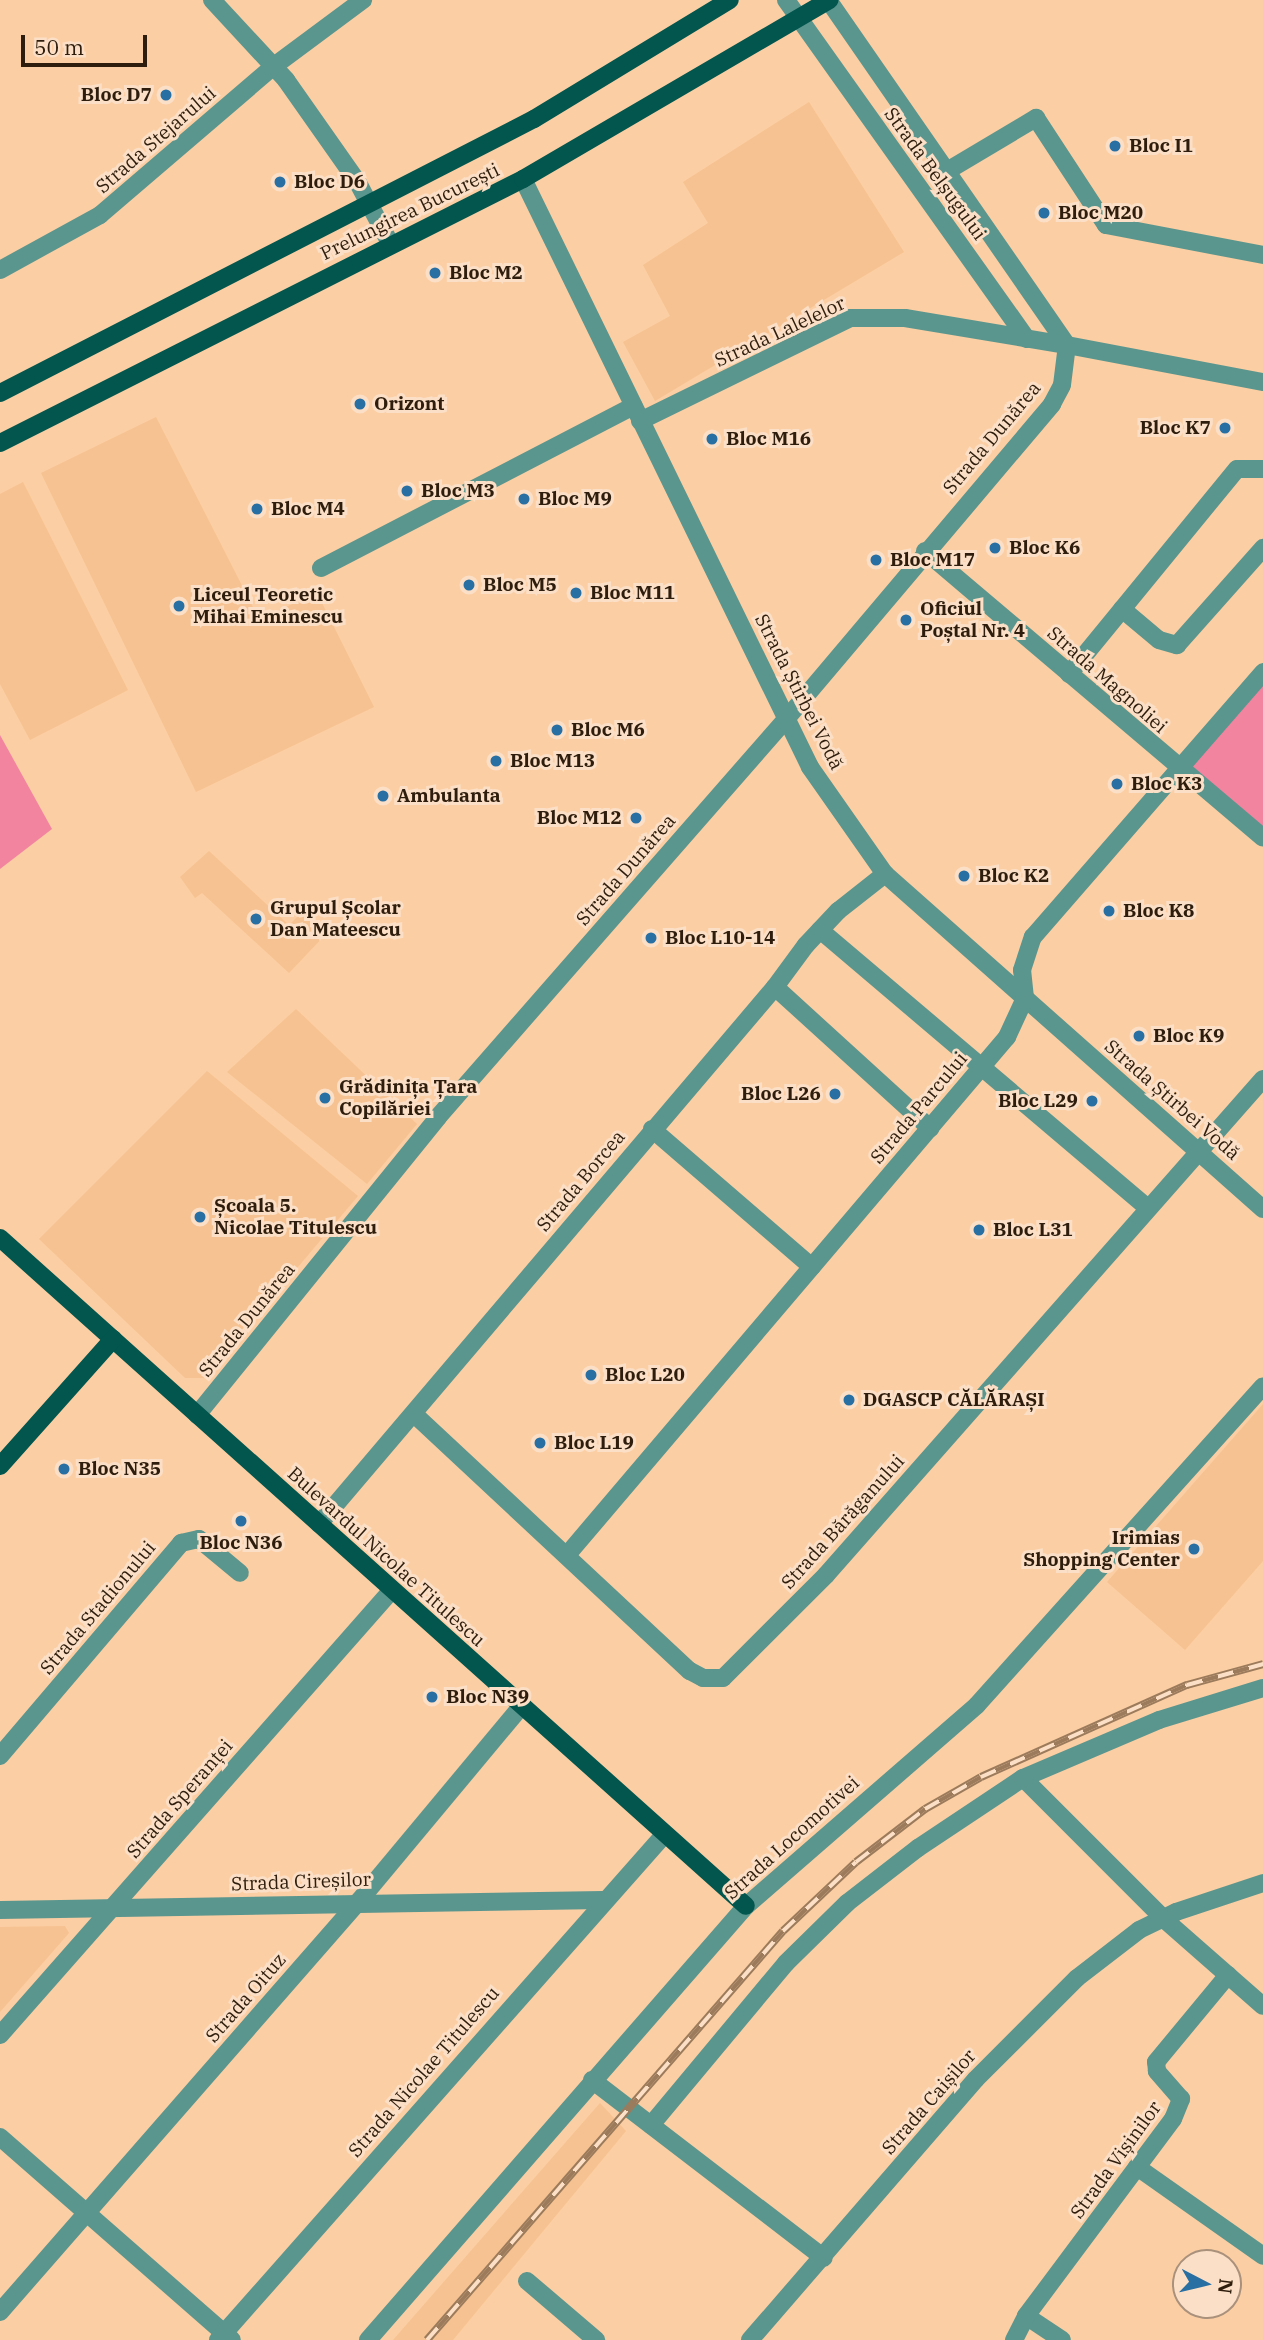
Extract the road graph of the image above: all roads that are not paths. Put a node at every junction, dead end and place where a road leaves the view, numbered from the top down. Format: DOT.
graph roads {
  1 [pos="212,0"];
  2 [pos="363,0"];
  3 [pos="730,0"];
  4 [pos="786,0"];
  5 [pos="828,0"];
  6 [pos="799,18"];
  7 [pos="274,66"];
  8 [pos="947,172"];
  9 [pos="523,179"];
  10 [pos="371,205"];
  11 [pos="391,245"];
  12 [pos="1263,255"];
  13 [pos="0,271"];
  14 [pos="1027,338"];
  15 [pos="1067,345"];
  16 [pos="1263,382"];
  17 [pos="0,393"];
  18 [pos="637,414"];
  19 [pos="0,443"];
  20 [pos="1263,469"];
  21 [pos="925,551"];
  22 [pos="1262,551"];
  23 [pos="321,568"];
  24 [pos="1122,609"];
  25 [pos="1263,672"];
  26 [pos="1069,674"];
  27 [pos="787,718"];
  28 [pos="1180,771"];
  29 [pos="1263,838"];
  30 [pos="885,874"];
  31 [pos="820,930"];
  32 [pos="775,987"];
  33 [pos="1024,998"];
  34 [pos="982,1067"];
  35 [pos="1263,1079"];
  36 [pos="930,1128"];
  37 [pos="652,1129"];
  38 [pos="1199,1151"];
  39 [pos="1148,1208"];
  40 [pos="1263,1209"];
  41 [pos="0,1238"];
  42 [pos="812,1267"];
  43 [pos="113,1339"];
  44 [pos="1263,1386"];
  45 [pos="414,1414"];
  46 [pos="197,1415"];
  47 [pos="0,1466"];
  48 [pos="319,1524"];
  49 [pos="567,1555"];
  50 [pos="240,1573"];
  51 [pos="391,1591"];
  52 [pos="1263,1688"];
  53 [pos="520,1707"];
  54 [pos="0,1756"];
  55 [pos="1023,1778"];
  56 [pos="664,1835"];
  57 [pos="1263,1883"];
  58 [pos="603,1900"];
  59 [pos="359,1901"];
  60 [pos="746,1906"];
  61 [pos="111,1908"];
  62 [pos="0,1910"];
  63 [pos="1165,1920"];
  64 [pos="1228,1975"];
  65 [pos="1263,2006"];
  66 [pos="0,2035"];
  67 [pos="592,2080"];
  68 [pos="651,2125"];
  69 [pos="0,2137"];
  70 [pos="1137,2167"];
  71 [pos="86,2214"];
  72 [pos="1263,2256"];
  73 [pos="824,2258"];
  74 [pos="527,2281"];
  75 [pos="0,2312"];
  76 [pos="1026,2316"];
  77 [pos="224,2338"];
  78 [pos="368,2340"];
  79 [pos="596,2340"];
  80 [pos="750,2340"];
  81 [pos="1014,2340"];
  82 [pos="1062,2340"];
  1 -- 7 [label="street"];
  2 -- 7 [label="street, Strada Stejarului"];
  3 -- 10 [label="main road, Prelungirea București"];
  4 -- 6 [label="street, Strada Belșugului"];
  5 -- 6 [label="main road, Prelungirea București"];
  5 -- 8 [label="street, Strada Belșugului"];
  6 -- 9 [label="main road, Prelungirea București"];
  6 -- 14 [label="street, Strada Belșugului"];
  7 -- 10 [label="street"];
  7 -- 13 [label="street, Strada Stejarului"];
  8 -- 12 [label="street"];
  8 -- 15 [label="street, Strada Belșugului"];
  9 -- 11 [label="main road, Prelungirea București"];
  9 -- 18 [label="street, Strada Știrbei Vodă"];
  10 -- 11 [label="street"];
  10 -- 17 [label="main road, Prelungirea București"];
  11 -- 19 [label="main road, Prelungirea București"];
  14 -- 15 [label="street"];
  14 -- 18 [label="street, Strada Lalelelor"];
  15 -- 16 [label="street"];
  15 -- 21 [label="street, Strada Dunărea"];
  18 -- 23 [label="street, Strada Lalelelor"];
  18 -- 27 [label="street, Strada Știrbei Vodă"];
  20 -- 24 [label="street"];
  21 -- 26 [label="street, Strada Magnoliei"];
  21 -- 27 [label="street, Strada Dunărea"];
  22 -- 24 [label="street"];
  24 -- 26 [label="street"];
  25 -- 28 [label="street, Strada Parcului"];
  26 -- 28 [label="street, Strada Magnoliei"];
  27 -- 30 [label="street, Strada Știrbei Vodă"];
  27 -- 46 [label="street, Strada Dunărea"];
  28 -- 29 [label="street, Strada Magnoliei"];
  28 -- 33 [label="street, Strada Parcului"];
  30 -- 31 [label="street, Strada Borcea"];
  30 -- 33 [label="street, Strada Știrbei Vodă"];
  31 -- 32 [label="street, Strada Borcea"];
  31 -- 34 [label="street"];
  32 -- 36 [label="street"];
  32 -- 37 [label="street, Strada Borcea"];
  33 -- 34 [label="street, Strada Parcului"];
  33 -- 38 [label="street, Strada Știrbei Vodă"];
  34 -- 36 [label="street, Strada Parcului"];
  34 -- 39 [label="street"];
  35 -- 38 [label="street, Strada Bărăganului"];
  36 -- 42 [label="street, Strada Parcului"];
  37 -- 42 [label="street"];
  37 -- 45 [label="street, Strada Borcea"];
  38 -- 39 [label="street, Strada Bărăganului"];
  38 -- 40 [label="street, Strada Știrbei Vodă"];
  39 -- 49 [label="street, Strada Bărăganului"];
  41 -- 43 [label="main road, Bulevardul Nicolae Titulescu"];
  42 -- 49 [label="street, Strada Parcului"];
  43 -- 46 [label="main road, Bulevardul Nicolae Titulescu"];
  43 -- 47 [label="main road"];
  44 -- 60 [label="street, Strada Locomotivei"];
  45 -- 48 [label="street, Strada Borcea"];
  45 -- 49 [label="street, Strada Bărăganului"];
  46 -- 48 [label="main road, Bulevardul Nicolae Titulescu"];
  48 -- 51 [label="main road, Bulevardul Nicolae Titulescu"];
  50 -- 54 [label="street, Strada Stadionului"];
  51 -- 53 [label="main road, Bulevardul Nicolae Titulescu"];
  51 -- 61 [label="street, Strada Speranței"];
  52 -- 55 [label="street"];
  53 -- 56 [label="main road, Bulevardul Nicolae Titulescu"];
  53 -- 59 [label="street, Strada Oituz"];
  55 -- 63 [label="street"];
  55 -- 68 [label="street"];
  56 -- 58 [label="street, Strada Nicolae Titulescu"];
  56 -- 60 [label="main road, Bulevardul Nicolae Titulescu"];
  57 -- 63 [label="street, Strada Caișilor"];
  58 -- 59 [label="street, Strada Cireșilor"];
  58 -- 77 [label="street, Strada Nicolae Titulescu"];
  59 -- 61 [label="street, Strada Cireșilor"];
  59 -- 71 [label="street, Strada Oituz"];
  60 -- 67 [label="street, Strada Locomotivei"];
  61 -- 62 [label="street, Strada Cireșilor"];
  61 -- 66 [label="street, Strada Speranței"];
  63 -- 64 [label="street"];
  63 -- 73 [label="street, Strada Caișilor"];
  64 -- 65 [label="street"];
  64 -- 70 [label="street, Strada Vișinilor"];
  67 -- 68 [label="street"];
  67 -- 78 [label="street, Strada Locomotivei"];
  68 -- 73 [label="street"];
  69 -- 71 [label="street"];
  70 -- 72 [label="street"];
  70 -- 76 [label="street, Strada Vișinilor"];
  71 -- 75 [label="street, Strada Oituz"];
  71 -- 77 [label="street"];
  73 -- 80 [label="street, Strada Caișilor"];
  74 -- 79 [label="street"];
  76 -- 81 [label="street, Strada Vișinilor"];
  76 -- 82 [label="street"];
}
